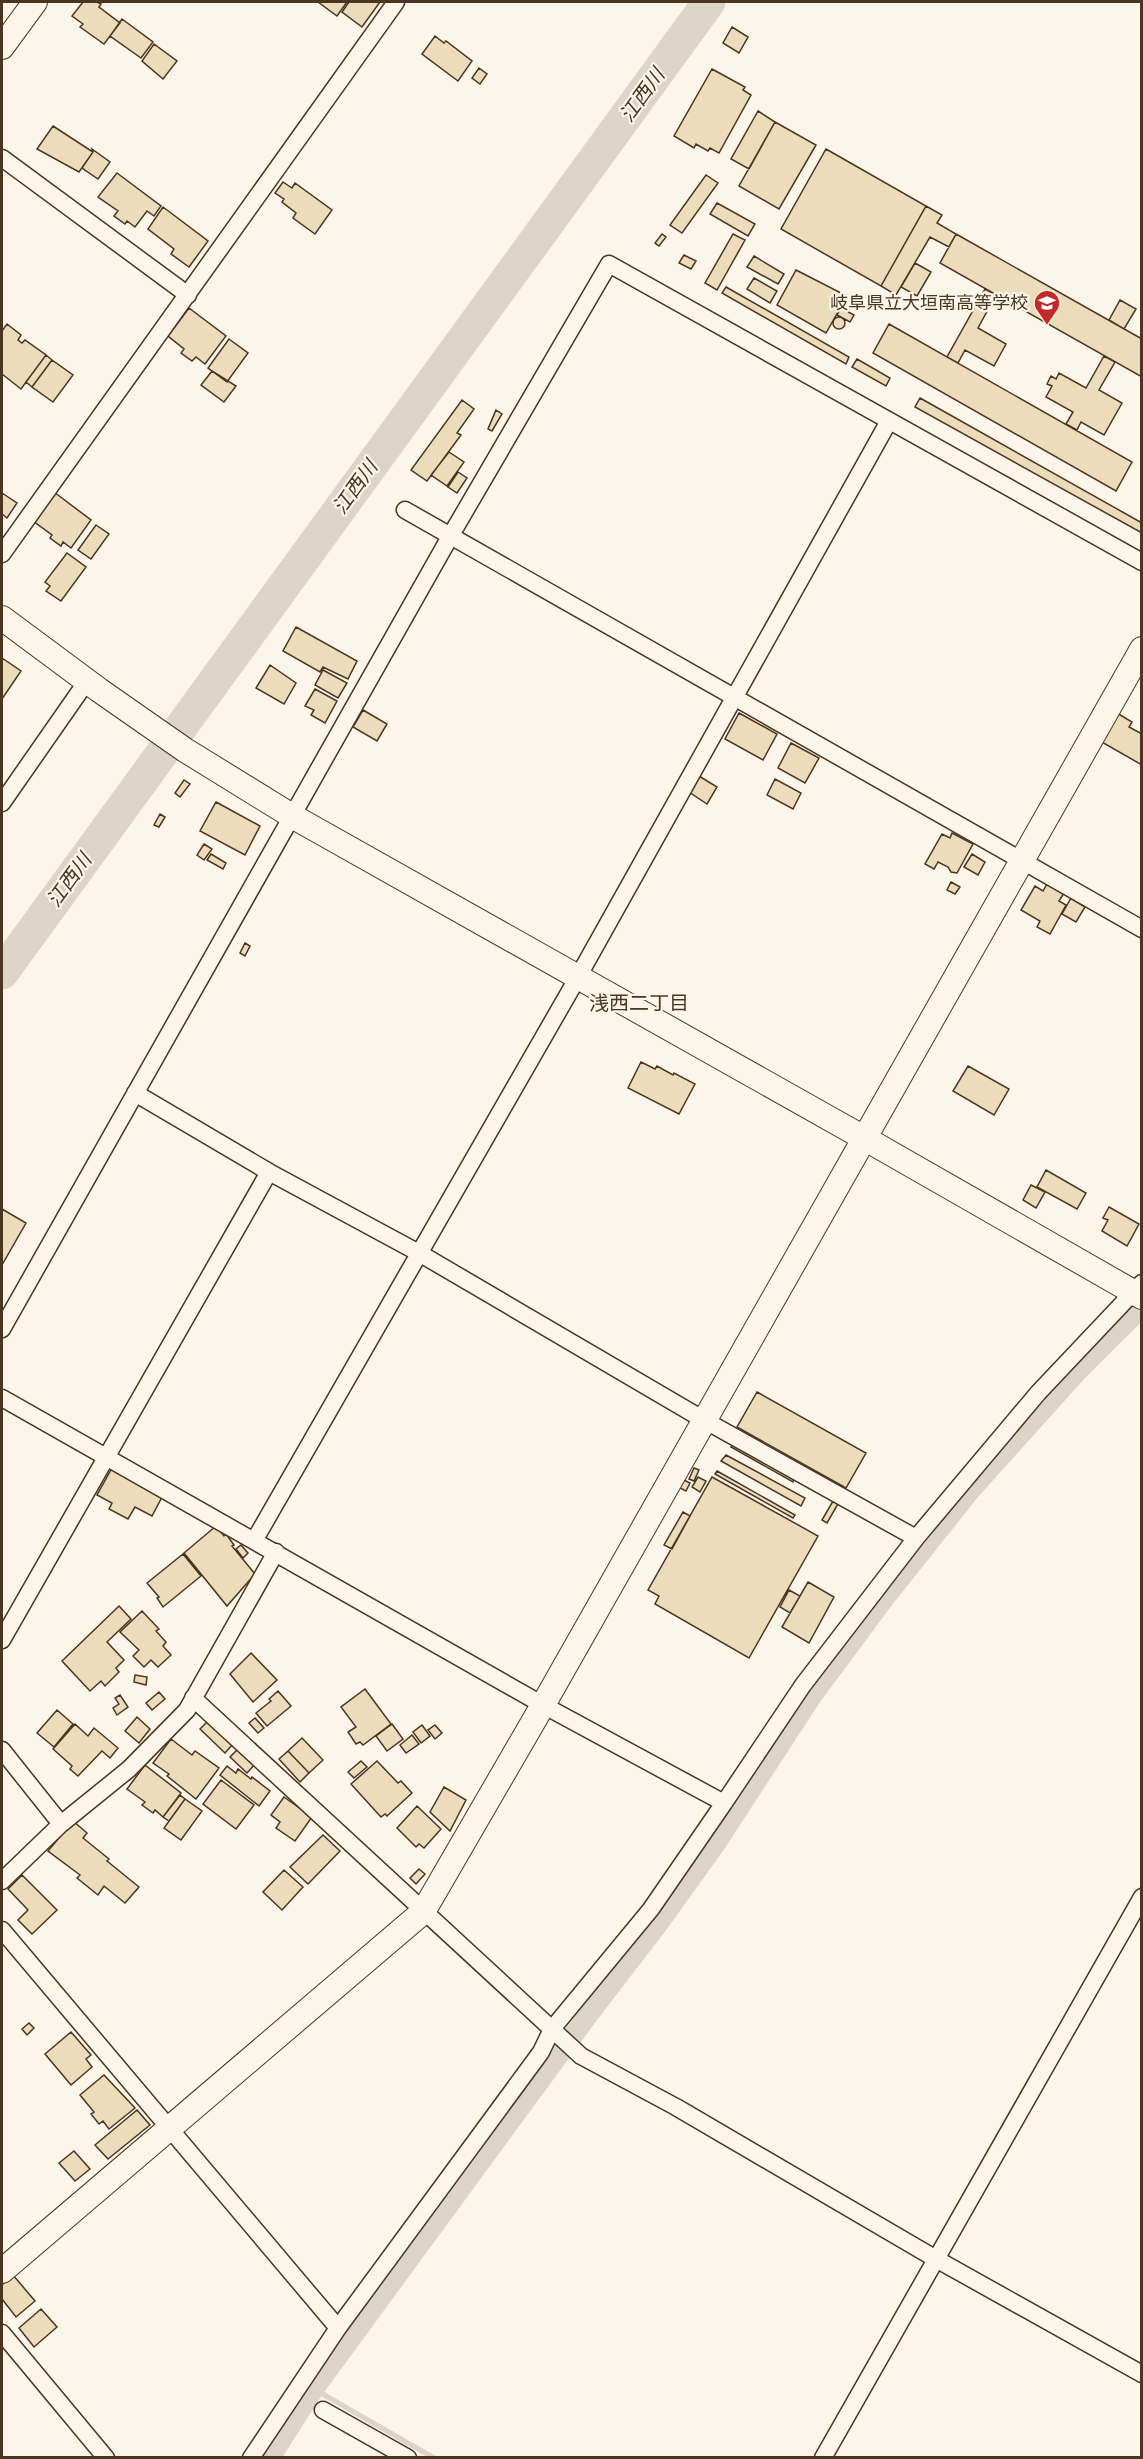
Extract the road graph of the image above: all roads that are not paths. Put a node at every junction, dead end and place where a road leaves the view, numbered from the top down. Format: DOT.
graph roads {
  1 [pos="35,2"];
  2 [pos="396,2"];
  3 [pos="2,47"];
  4 [pos="2,158"];
  5 [pos="188,295"];
  6 [pos="889,421"];
  7 [pos="405,510"];
  8 [pos="451,535"];
  9 [pos="2,554"];
  10 [pos="1142,562"];
  11 [pos="2,618"];
  12 [pos="1142,649"];
  13 [pos="93,686"];
  14 [pos="735,698"];
  15 [pos="2,803"];
  16 [pos="292,816"];
  17 [pos="1020,861"];
  18 [pos="1142,929"];
  19 [pos="578,977"];
  20 [pos="135,1093"];
  21 [pos="864,1138"];
  22 [pos="269,1172"];
  23 [pos="420,1253"];
  24 [pos="1138,1291"];
  25 [pos="2,1329"];
  26 [pos="2,1398"];
  27 [pos="704,1420"];
  28 [pos="107,1458"];
  29 [pos="916,1538"];
  30 [pos="254,1541"];
  31 [pos="276,1552"];
  32 [pos="2,1640"];
  33 [pos="193,1698"];
  34 [pos="543,1705"];
  35 [pos="2,1750"];
  36 [pos="724,1803"];
  37 [pos="62,1824"];
  38 [pos="2,1881"];
  39 [pos="1142,1897"];
  40 [pos="423,1912"];
  41 [pos="2,1930"];
  42 [pos="553,2029"];
  43 [pos="169,2130"];
  44 [pos="936,2259"];
  45 [pos="2,2271"];
  46 [pos="338,2328"];
  47 [pos="2,2333"];
  48 [pos="1142,2374"];
  49 [pos="323,2410"];
  50 [pos="106,2457"];
  51 [pos="251,2457"];
  52 [pos="407,2457"];
  53 [pos="823,2457"];
  1 -- 3 [label="street"];
  2 -- 5 [label="street"];
  4 -- 5 [label="street"];
  5 -- 9 [label="street"];
  6 -- 8 [label="street"];
  6 -- 10 [label="street"];
  6 -- 14 [label="street"];
  7 -- 8 [label="street"];
  8 -- 14 [label="street"];
  8 -- 16 [label="street"];
  11 -- 13 [label="street"];
  12 -- 17 [label="street"];
  13 -- 15 [label="street"];
  13 -- 16 [label="street"];
  14 -- 17 [label="street"];
  14 -- 19 [label="street"];
  16 -- 19 [label="street"];
  16 -- 20 [label="street"];
  17 -- 18 [label="street"];
  17 -- 21 [label="street"];
  19 -- 21 [label="street"];
  19 -- 23 [label="street"];
  20 -- 22 [label="street"];
  20 -- 25 [label="street"];
  21 -- 24 [label="street"];
  21 -- 27 [label="street"];
  22 -- 23 [label="street"];
  22 -- 28 [label="street"];
  23 -- 27 [label="street"];
  23 -- 30 [label="street"];
  24 -- 29 [label="street"];
  26 -- 28 [label="street"];
  27 -- 29 [label="street"];
  27 -- 34 [label="street"];
  28 -- 30 [label="street"];
  28 -- 32 [label="street"];
  29 -- 36 [label="street"];
  30 -- 31 [label="street"];
  31 -- 33 [label="street"];
  31 -- 34 [label="street"];
  33 -- 37 [label="street"];
  33 -- 40 [label="street"];
  34 -- 36 [label="street"];
  34 -- 40 [label="street"];
  35 -- 37 [label="street"];
  36 -- 42 [label="street"];
  37 -- 38 [label="street"];
  39 -- 44 [label="street"];
  40 -- 42 [label="street"];
  40 -- 43 [label="street"];
  41 -- 43 [label="street"];
  42 -- 44 [label="street"];
  42 -- 46 [label="street"];
  43 -- 45 [label="street"];
  43 -- 46 [label="street"];
  44 -- 48 [label="street"];
  44 -- 53 [label="street"];
  46 -- 51 [label="street"];
  47 -- 50 [label="street"];
  49 -- 52 [label="street"];
}
